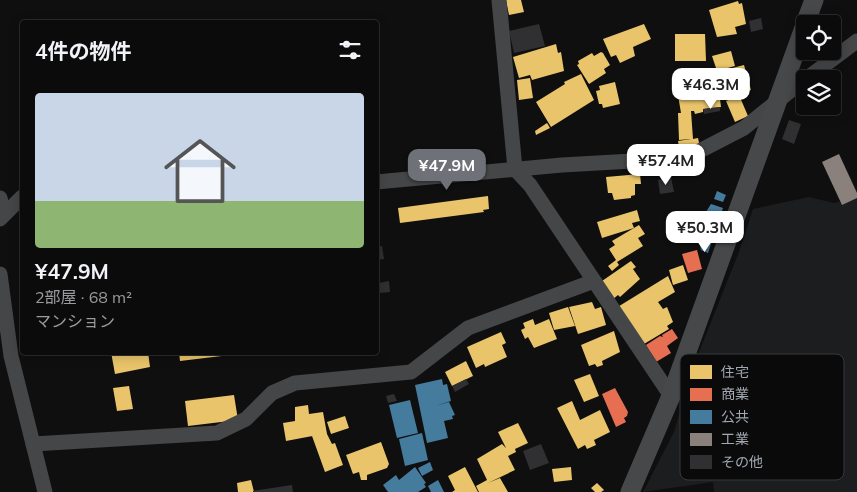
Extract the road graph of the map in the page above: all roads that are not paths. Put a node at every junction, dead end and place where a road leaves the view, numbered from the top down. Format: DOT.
graph roads {
  1 [pos="499,0"];
  2 [pos="814,0"];
  3 [pos="808,15"];
  4 [pos="857,41"];
  5 [pos="796,49"];
  6 [pos="817,70"];
  7 [pos="796,86"];
  8 [pos="778,99"];
  9 [pos="516,169"];
  10 [pos="379,182"];
  11 [pos="0,198"];
  12 [pos="20,199"];
  13 [pos="2,216"];
  14 [pos="0,274"];
  15 [pos="594,281"];
  16 [pos="686,354"];
  17 [pos="680,371"];
  18 [pos="671,396"];
  19 [pos="33,444"];
  20 [pos="45,492"];
  21 [pos="630,492"];
  1 -- 9 [label="street"];
  2 -- 3 [label="main road"];
  4 -- 6 [label="street"];
  5 -- 8 [label="main road"];
  7 -- 8 [label="street"];
  8 -- 9 [label="street"];
  8 -- 16 [label="main road"];
  9 -- 10 [label="street"];
  9 -- 15 [label="street"];
  11 -- 13 [label="street"];
  12 -- 13 [label="street"];
  14 -- 19 [label="street"];
  15 -- 18 [label="street"];
  15 -- 19 [label="street"];
  17 -- 18 [label="main road"];
  18 -- 21 [label="main road"];
  19 -- 20 [label="street"];
}
